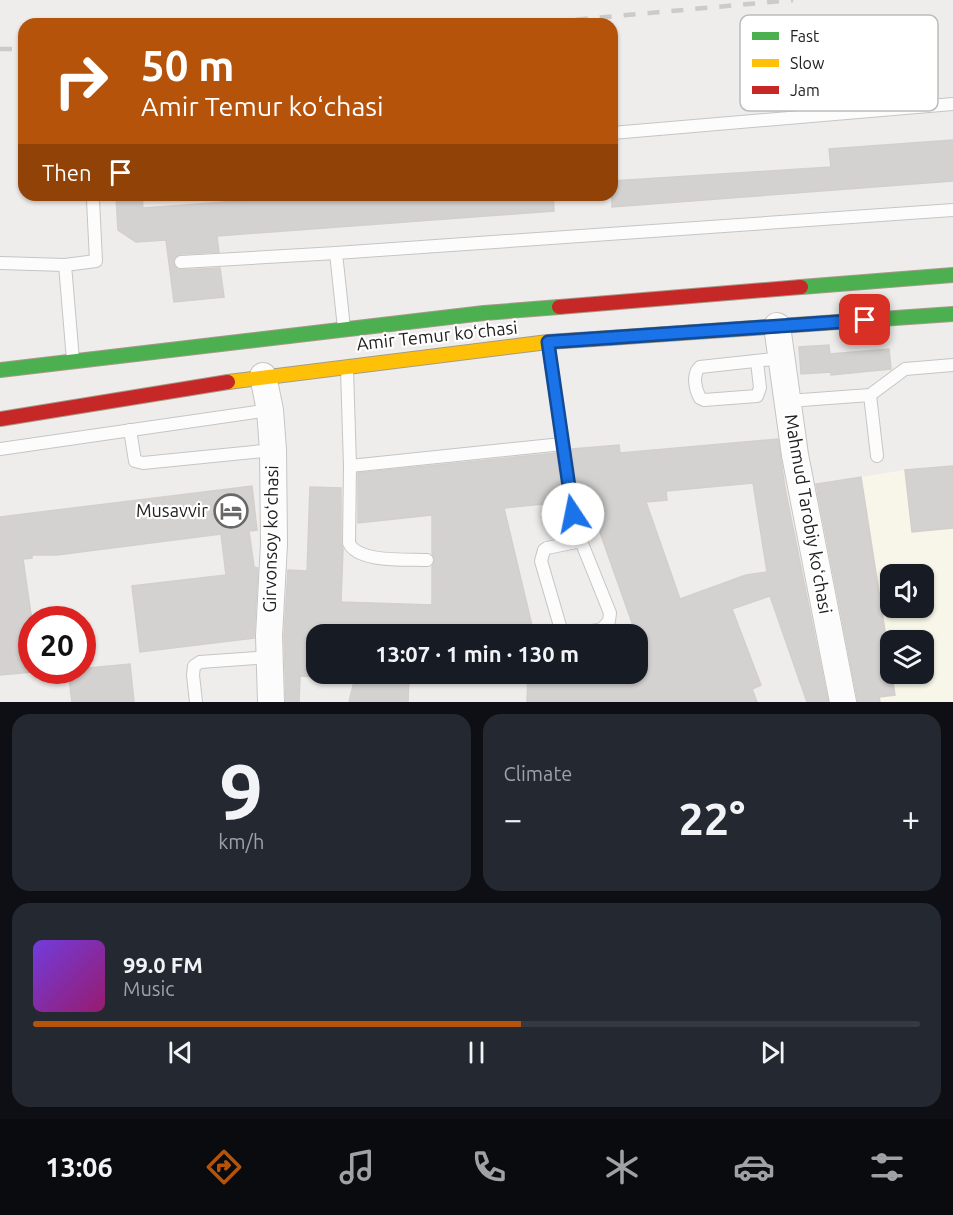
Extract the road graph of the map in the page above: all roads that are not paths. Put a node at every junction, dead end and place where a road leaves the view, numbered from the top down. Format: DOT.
graph roads {
  1 [pos="953,104"];
  2 [pos="938,105"];
  3 [pos="871,111"];
  4 [pos="618,132"];
  5 [pos="93,201"];
  6 [pos="953,210"];
  7 [pos="336,253"];
  8 [pos="181,262"];
  9 [pos="0,263"];
  10 [pos="64,265"];
  11 [pos="953,275"];
  12 [pos="953,314"];
  13 [pos="777,326"];
  14 [pos="344,330"];
  15 [pos="548,342"];
  16 [pos="770,360"];
  17 [pos="74,361"];
  18 [pos="346,364"];
  19 [pos="953,365"];
  20 [pos="0,370"];
  21 [pos="263,376"];
  22 [pos="870,394"];
  23 [pos="788,401"];
  24 [pos="270,410"];
  25 [pos="0,419"];
  26 [pos="130,430"];
  27 [pos="562,444"];
  28 [pos="0,449"];
  29 [pos="273,450"];
  30 [pos="877,456"];
  31 [pos="350,466"];
  32 [pos="580,541"];
  33 [pos="427,560"];
  34 [pos="559,624"];
  35 [pos="606,624"];
  36 [pos="270,657"];
  37 [pos="196,702"];
  38 [pos="271,702"];
  39 [pos="843,702"];
  1 -- 2 [label="lane"];
  3 -- 4 [label="lane"];
  5 -- 10 [label="lane"];
  6 -- 7 [label="lane"];
  7 -- 8 [label="lane"];
  7 -- 14 [label="lane"];
  9 -- 10 [label="lane"];
  10 -- 17 [label="lane"];
  11 -- 14 [label="main road, Amir Temur koʻchasi"];
  12 -- 13 [label="main road, Amir Temur koʻchasi"];
  13 -- 15 [label="main road, Amir Temur koʻchasi"];
  13 -- 16 [label="street, Mahmud Tarobiy koʻchasi"];
  14 -- 17 [label="main road, Amir Temur koʻchasi"];
  15 -- 18 [label="main road, Amir Temur koʻchasi"];
  15 -- 27 [label="lane"];
  16 -- 16 [label="lane"];
  16 -- 23 [label="street, Mahmud Tarobiy koʻchasi"];
  17 -- 20 [label="main road, Amir Temur koʻchasi"];
  18 -- 21 [label="main road, Amir Temur koʻchasi"];
  18 -- 31 [label="lane"];
  19 -- 22 [label="lane"];
  21 -- 24 [label="street, Girvonsoy koʻchasi"];
  21 -- 25 [label="main road, Amir Temur koʻchasi"];
  22 -- 23 [label="lane"];
  22 -- 30 [label="lane"];
  23 -- 39 [label="street, Mahmud Tarobiy koʻchasi"];
  24 -- 26 [label="lane"];
  24 -- 29 [label="street, Girvonsoy koʻchasi"];
  26 -- 28 [label="lane"];
  26 -- 29 [label="lane"];
  27 -- 31 [label="lane"];
  27 -- 32 [label="lane"];
  29 -- 36 [label="street, Girvonsoy koʻchasi"];
  31 -- 33 [label="lane"];
  32 -- 34 [label="lane"];
  32 -- 35 [label="lane"];
  36 -- 37 [label="lane"];
  36 -- 38 [label="street, Girvonsoy koʻchasi"];
}
